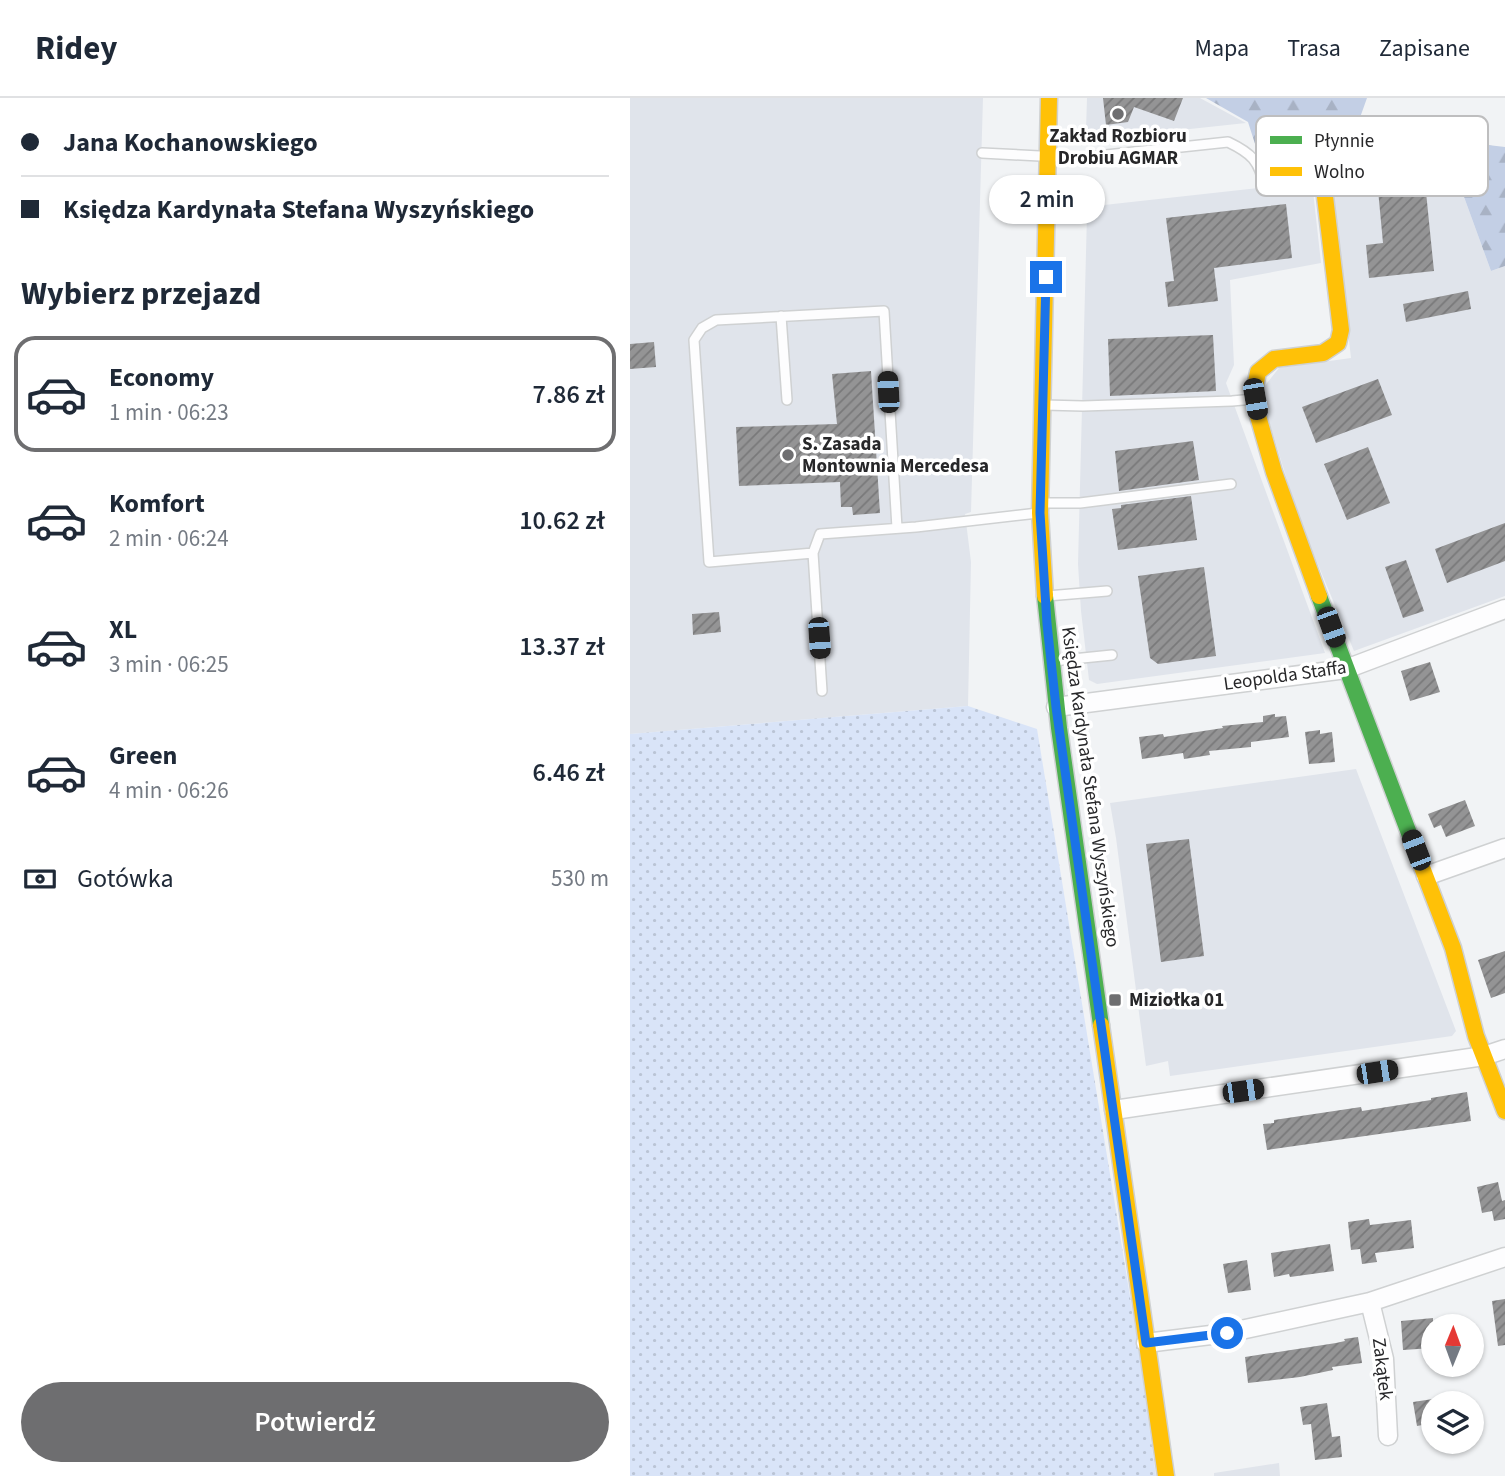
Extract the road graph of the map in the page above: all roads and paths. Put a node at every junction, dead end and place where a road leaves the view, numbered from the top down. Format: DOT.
graph roads {
  1 [pos="1049,98"];
  2 [pos="982,153"];
  3 [pos="1047,157"];
  4 [pos="1256,163"];
  5 [pos="1325,196"];
  6 [pos="781,316"];
  7 [pos="1255,399"];
  8 [pos="787,400"];
  9 [pos="1043,405"];
  10 [pos="1231,484"];
  11 [pos="1040,508"];
  12 [pos="897,528"];
  13 [pos="813,553"];
  14 [pos="1107,591"];
  15 [pos="1045,597"];
  16 [pos="1505,609"];
  17 [pos="1112,655"];
  18 [pos="1051,661"];
  19 [pos="1346,669"];
  20 [pos="822,691"];
  21 [pos="1056,707"];
  22 [pos="1505,848"];
  23 [pos="1426,876"];
  24 [pos="1505,1049"];
  25 [pos="1484,1056"];
  26 [pos="1114,1110"];
  27 [pos="1505,1111"];
  28 [pos="1505,1257"];
  29 [pos="1370,1301"];
  30 [pos="1146,1343"];
  31 [pos="1388,1436"];
  32 [pos="1166,1476"];
  1 -- 3 [label="street, Księdza Kardynała Stefana Wyszyńskiego"];
  2 -- 3 [label="lane"];
  3 -- 4 [label="lane"];
  3 -- 9 [label="street, Księdza Kardynała Stefana Wyszyńskiego"];
  5 -- 7 [label="street"];
  6 -- 8 [label="lane"];
  6 -- 12 [label="lane"];
  6 -- 13 [label="lane"];
  7 -- 9 [label="lane"];
  7 -- 19 [label="street"];
  9 -- 11 [label="street, Księdza Kardynała Stefana Wyszyńskiego"];
  10 -- 11 [label="lane"];
  11 -- 12 [label="lane"];
  11 -- 15 [label="street, Księdza Kardynała Stefana Wyszyńskiego"];
  12 -- 13 [label="lane"];
  13 -- 20 [label="lane"];
  14 -- 15 [label="lane"];
  15 -- 18 [label="street, Księdza Kardynała Stefana Wyszyńskiego"];
  16 -- 19 [label="street, Leopolda Staffa"];
  17 -- 18 [label="lane"];
  18 -- 21 [label="street, Księdza Kardynała Stefana Wyszyńskiego"];
  19 -- 21 [label="street, Leopolda Staffa"];
  19 -- 23 [label="street"];
  21 -- 26 [label="street, Księdza Kardynała Stefana Wyszyńskiego"];
  22 -- 23 [label="street"];
  23 -- 25 [label="street"];
  24 -- 25 [label="street"];
  25 -- 26 [label="street"];
  25 -- 27 [label="street"];
  26 -- 30 [label="street, Księdza Kardynała Stefana Wyszyńskiego"];
  28 -- 29 [label="street"];
  29 -- 30 [label="street"];
  29 -- 31 [label="street, Zakątek"];
  30 -- 32 [label="street, Księdza Kardynała Stefana Wyszyńskiego"];
}
